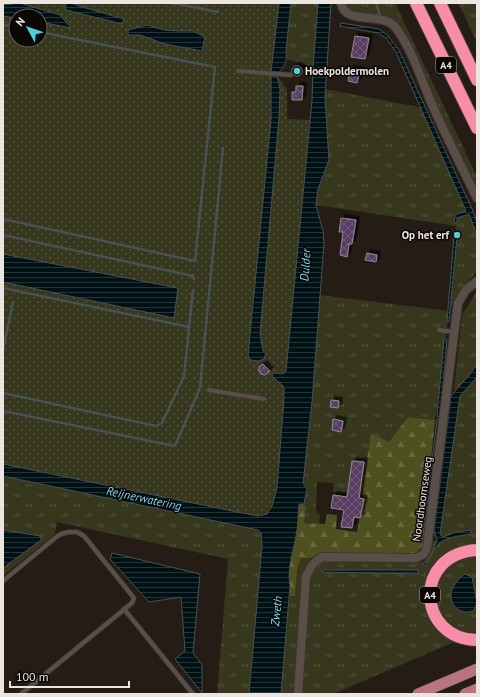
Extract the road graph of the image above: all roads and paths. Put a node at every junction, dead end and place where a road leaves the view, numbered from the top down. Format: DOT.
graph roads {
  1 [pos="340,3"];
  2 [pos="416,3"];
  3 [pos="440,3"];
  4 [pos="465,54"];
  5 [pos="238,71"];
  6 [pos="291,75"];
  7 [pos="477,75"];
  8 [pos="477,80"];
  9 [pos="477,128"];
  10 [pos="477,198"];
  11 [pos="477,281"];
  12 [pos="439,330"];
  13 [pos="454,332"];
  14 [pos="209,390"];
  15 [pos="264,399"];
  16 [pos="477,550"];
  17 [pos="3,581"];
  18 [pos="124,609"];
  19 [pos="477,640"];
  20 [pos="477,669"];
  21 [pos="27,689"];
  22 [pos="477,689"];
  23 [pos="21,694"];
  24 [pos="30,694"];
  25 [pos="193,694"];
  26 [pos="298,694"];
  27 [pos="418,694"];
  28 [pos="465,694"];
  1 -- 10 [label="street"];
  2 -- 9 [label="highway, A4"];
  3 -- 4 [label="highway, A4"];
  4 -- 7 [label="highway, A4"];
  4 -- 8 [label="highway, A4"];
  5 -- 6 [label="lane"];
  11 -- 13 [label="street, Noordhoornseweg"];
  12 -- 13 [label="lane"];
  13 -- 26 [label="street, Noordhoornseweg"];
  14 -- 15 [label="lane"];
  16 -- 19 [label="highway, A4"];
  17 -- 18 [label="lane"];
  18 -- 21 [label="lane"];
  18 -- 25 [label="lane"];
  20 -- 27 [label="main road"];
  21 -- 23 [label="lane"];
  21 -- 24 [label="lane"];
  22 -- 28 [label="main road"];
}
